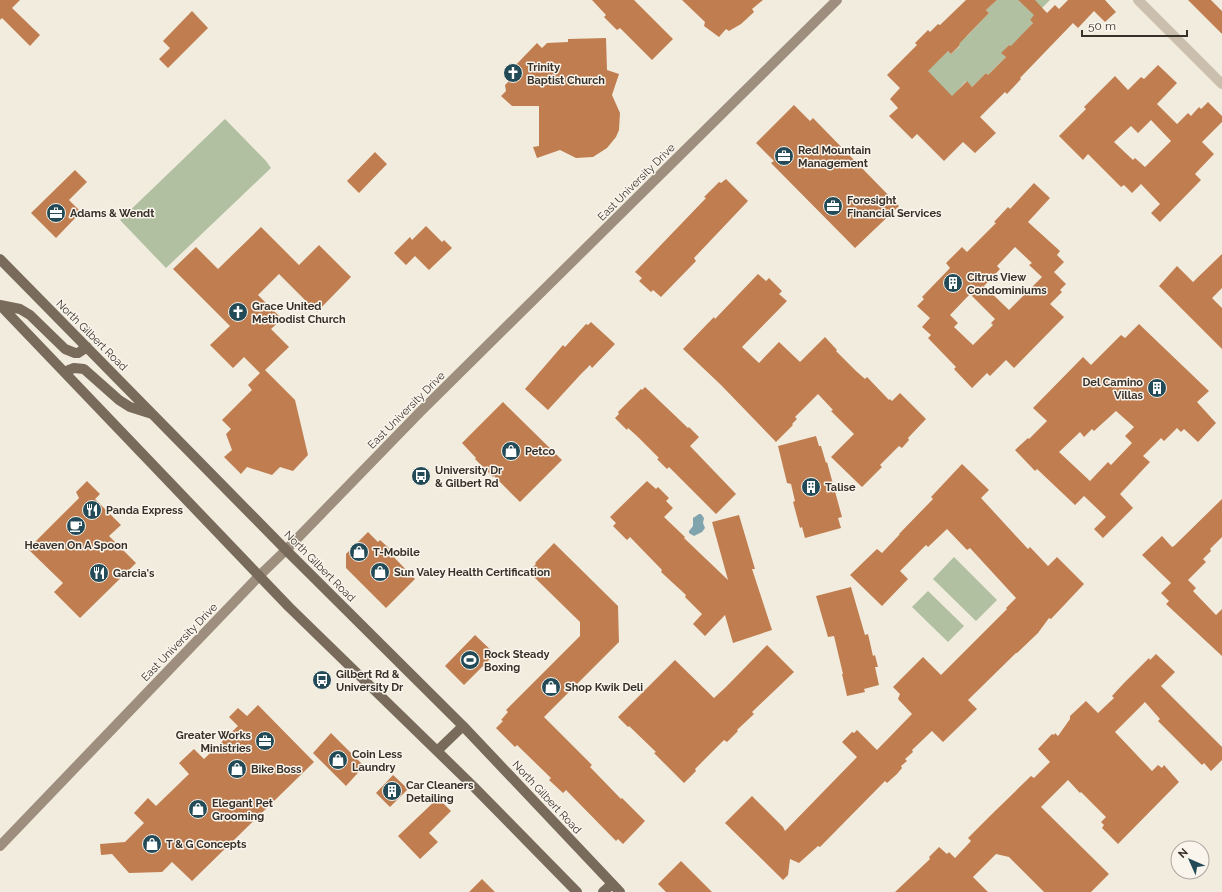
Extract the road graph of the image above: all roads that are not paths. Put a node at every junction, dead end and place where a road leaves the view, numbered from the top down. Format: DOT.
graph roads {
  1 [pos="837,0"];
  2 [pos="1138,0"];
  3 [pos="1222,84"];
  4 [pos="0,259"];
  5 [pos="0,305"];
  6 [pos="87,347"];
  7 [pos="64,372"];
  8 [pos="154,414"];
  9 [pos="286,550"];
  10 [pos="260,575"];
  11 [pos="463,726"];
  12 [pos="437,751"];
  13 [pos="0,846"];
  14 [pos="612,884"];
  15 [pos="577,892"];
  16 [pos="603,892"];
  17 [pos="620,892"];
  1 -- 9 [label="main road, East University Drive"];
  2 -- 3 [label="street"];
  4 -- 6 [label="main road, North Gilbert Road"];
  5 -- 6 [label="main road"];
  5 -- 7 [label="main road"];
  6 -- 8 [label="main road, North Gilbert Road"];
  7 -- 8 [label="main road"];
  7 -- 10 [label="main road"];
  8 -- 9 [label="main road, North Gilbert Road"];
  9 -- 10 [label="main road, East University Drive"];
  9 -- 11 [label="main road, North Gilbert Road"];
  10 -- 12 [label="main road"];
  10 -- 13 [label="main road, East University Drive"];
  11 -- 12 [label="main road"];
  11 -- 14 [label="main road, North Gilbert Road"];
  12 -- 15 [label="main road"];
  14 -- 16 [label="main road"];
  14 -- 17 [label="main road, North Gilbert Road"];
}
